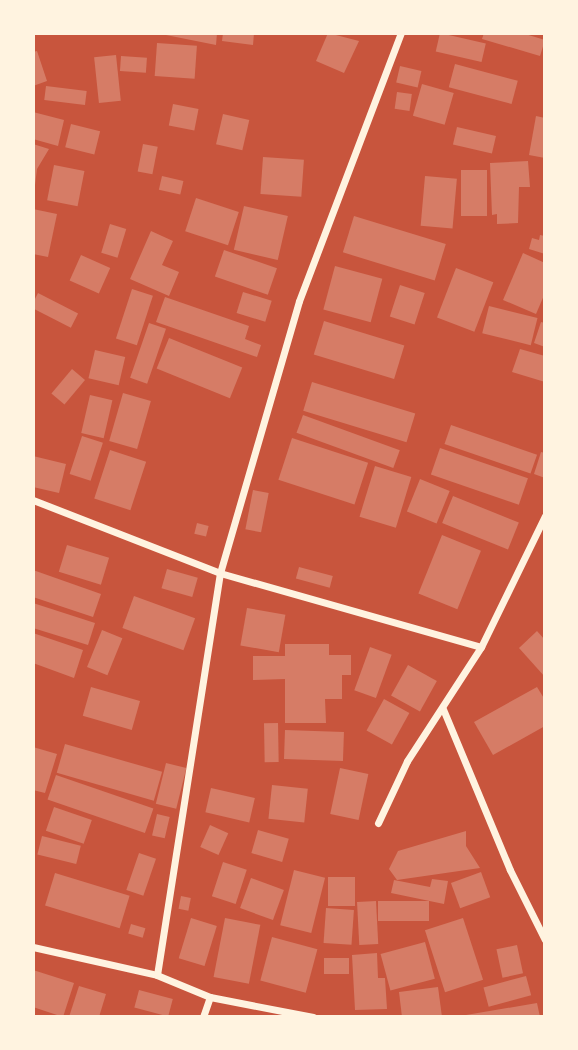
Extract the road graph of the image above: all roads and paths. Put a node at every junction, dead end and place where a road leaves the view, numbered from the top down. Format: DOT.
graph roads {
  1 [pos="401,33"];
  2 [pos="33,500"];
  3 [pos="545,516"];
  4 [pos="220,573"];
  5 [pos="481,647"];
  6 [pos="443,709"];
  7 [pos="378,823"];
  8 [pos="545,940"];
  9 [pos="33,947"];
  10 [pos="157,975"];
  11 [pos="211,997"];
  12 [pos="203,1017"];
  13 [pos="313,1017"];
  1 -- 4 [label="street"];
  2 -- 4 [label="street"];
  3 -- 5 [label="street"];
  4 -- 5 [label="street"];
  4 -- 10 [label="street"];
  5 -- 6 [label="street"];
  6 -- 7 [label="street"];
  6 -- 8 [label="street"];
  9 -- 10 [label="street"];
  10 -- 11 [label="street"];
  11 -- 12 [label="street"];
  11 -- 13 [label="street"];
}
